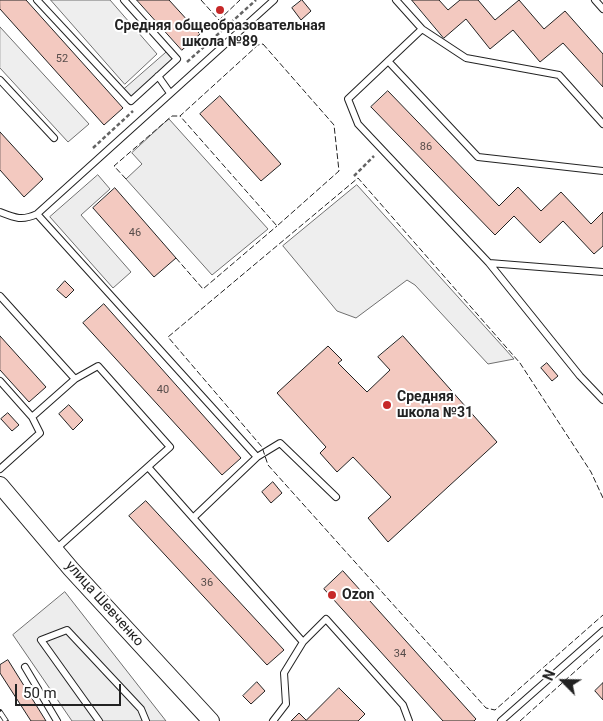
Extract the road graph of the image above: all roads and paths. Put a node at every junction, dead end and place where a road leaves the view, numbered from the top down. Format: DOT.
graph roads {
  1 [pos="37,0"];
  2 [pos="124,0"];
  3 [pos="274,0"];
  4 [pos="396,0"];
  5 [pos="595,0"];
  6 [pos="603,9"];
  7 [pos="422,29"];
  8 [pos="388,61"];
  9 [pos="158,76"];
  10 [pos="0,80"];
  11 [pos="170,93"];
  12 [pos="603,124"];
  13 [pos="54,138"];
  14 [pos="381,150"];
  15 [pos="603,171"];
  16 [pos="354,176"];
  17 [pos="0,212"];
  18 [pos="37,214"];
  19 [pos="489,263"];
  20 [pos="603,272"];
  21 [pos="0,296"];
  22 [pos="74,379"];
  23 [pos="0,381"];
  24 [pos="603,400"];
  25 [pos="32,418"];
  26 [pos="257,456"];
  27 [pos="148,467"];
  28 [pos="0,469"];
  29 [pos="0,485"];
  30 [pos="336,497"];
  31 [pos="193,518"];
  32 [pos="55,550"];
  33 [pos="603,631"];
  34 [pos="304,642"];
  35 [pos="24,667"];
  36 [pos="57,721"];
  37 [pos="99,721"];
  38 [pos="146,721"];
  39 [pos="211,721"];
  40 [pos="273,721"];
  41 [pos="409,721"];
  42 [pos="501,721"];
  1 -- 9 [label="lane"];
  2 -- 9 [label="lane"];
  3 -- 11 [label="lane"];
  4 -- 7 [label="lane"];
  5 -- 6 [label="lane"];
  7 -- 8 [label="lane"];
  7 -- 12 [label="lane"];
  8 -- 14 [label="lane"];
  8 -- 15 [label="lane"];
  9 -- 11 [label="lane"];
  10 -- 13 [label="lane"];
  11 -- 18 [label="lane"];
  14 -- 16 [label="path"];
  14 -- 19 [label="lane"];
  17 -- 18 [label="lane"];
  18 -- 26 [label="lane"];
  19 -- 20 [label="lane"];
  19 -- 24 [label="lane"];
  21 -- 22 [label="lane"];
  22 -- 25 [label="lane"];
  22 -- 27 [label="lane"];
  23 -- 25 [label="lane"];
  25 -- 28 [label="lane"];
  26 -- 30 [label="lane"];
  26 -- 31 [label="lane"];
  27 -- 31 [label="lane"];
  27 -- 32 [label="lane"];
  29 -- 32 [label="street, улица Шевченко"];
  31 -- 34 [label="lane"];
  32 -- 39 [label="street, улица Шевченко"];
  33 -- 42 [label="lane"];
  34 -- 40 [label="lane"];
  34 -- 41 [label="lane"];
  35 -- 36 [label="lane"];
  37 -- 38 [label="lane"];
}
